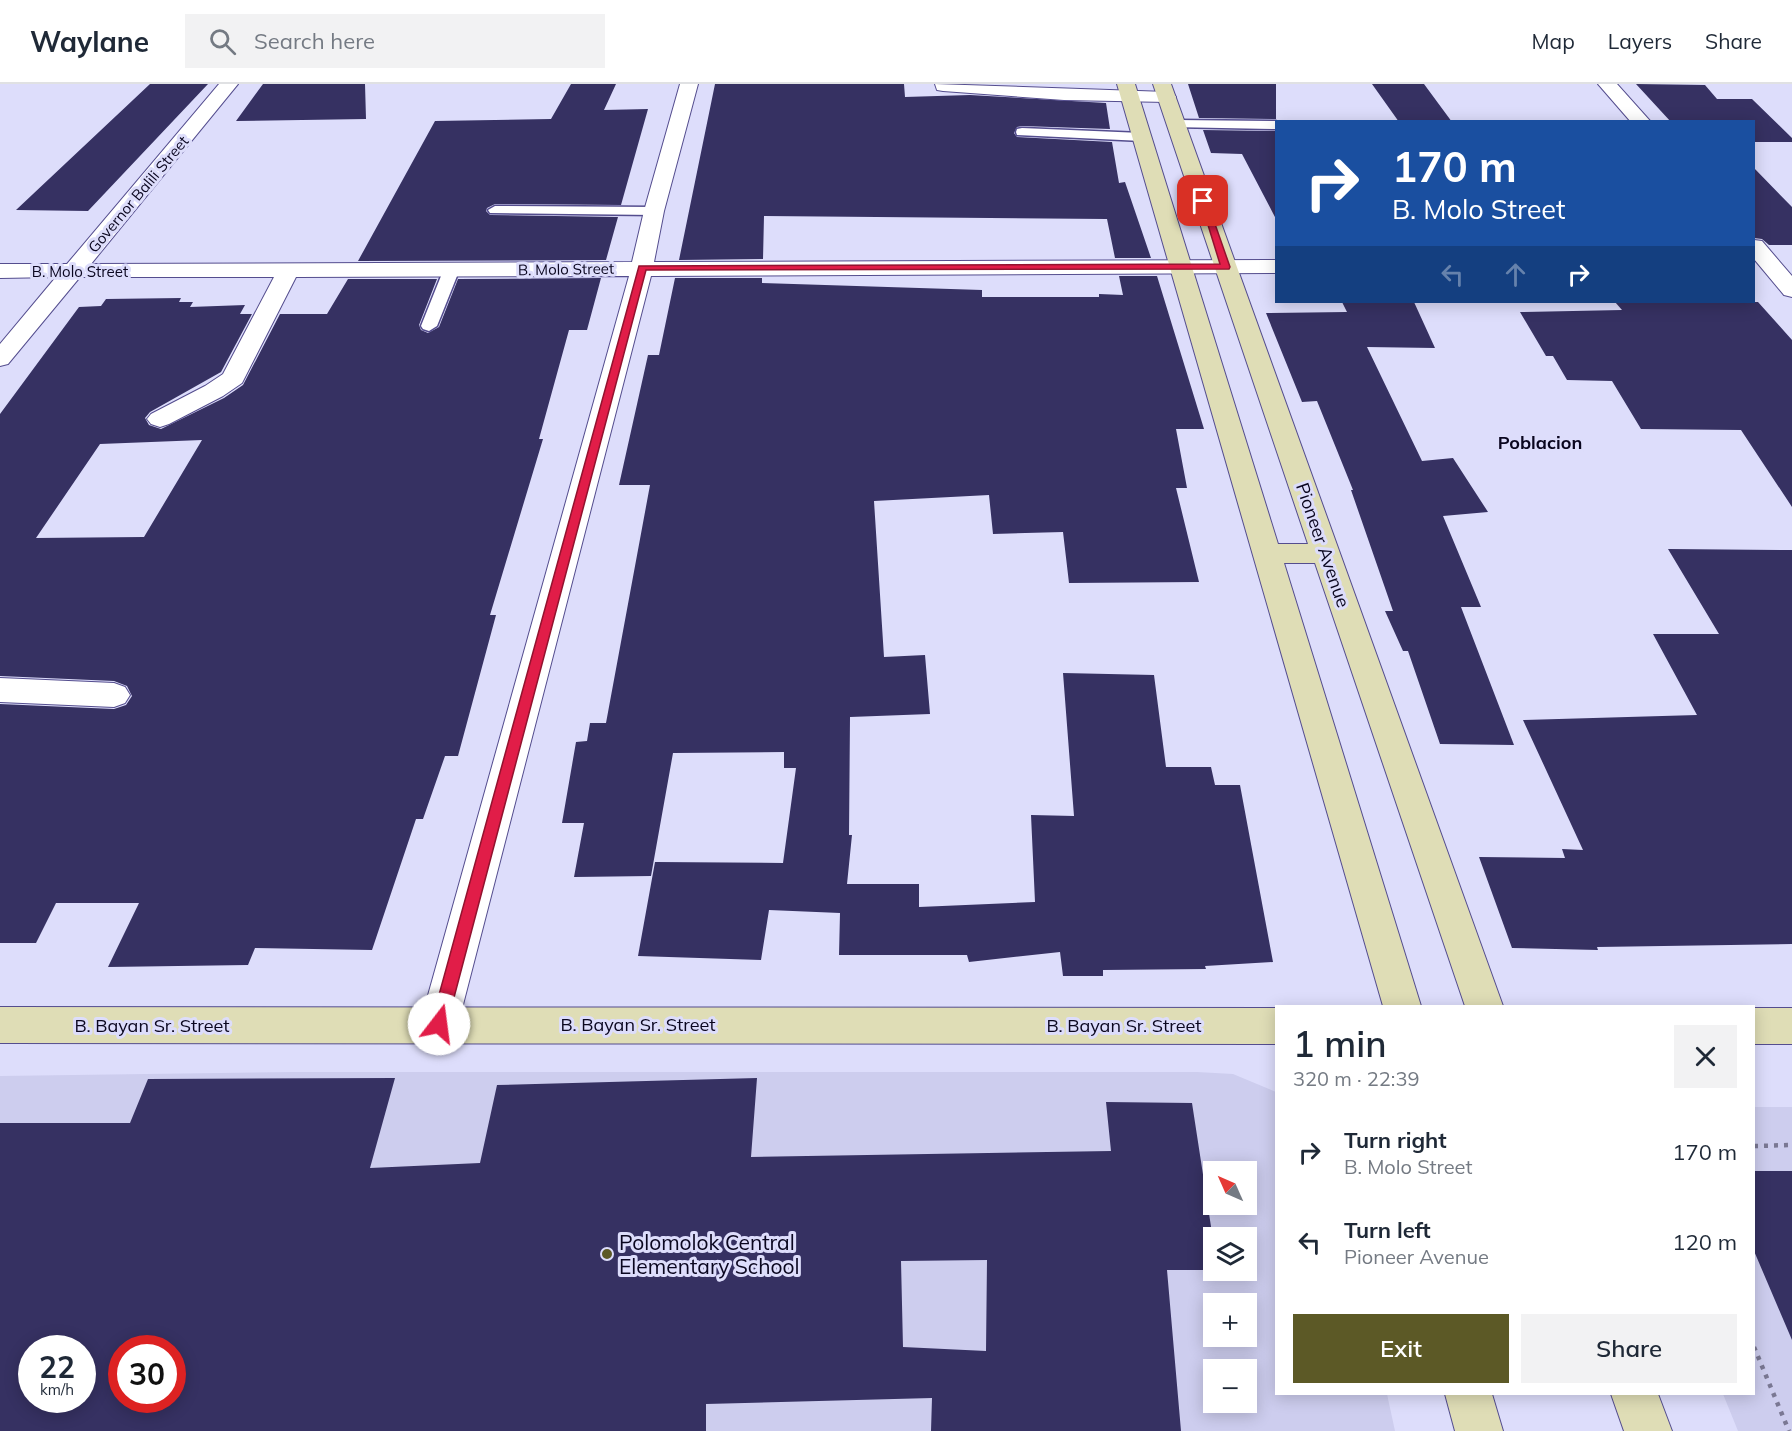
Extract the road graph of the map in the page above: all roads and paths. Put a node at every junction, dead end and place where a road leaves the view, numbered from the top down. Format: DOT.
graph roads {
  1 [pos="229,84"];
  2 [pos="689,84"];
  3 [pos="1607,84"];
  4 [pos="943,86"];
  5 [pos="1164,90"];
  6 [pos="1128,91"];
  7 [pos="1640,120"];
  8 [pos="1176,124"];
  9 [pos="1275,125"];
  10 [pos="1022,132"];
  11 [pos="1142,137"];
  12 [pos="495,210"];
  13 [pos="654,211"];
  14 [pos="1755,247"];
  15 [pos="1181,266"];
  16 [pos="1226,267"];
  17 [pos="1275,267"];
  18 [pos="642,268"];
  19 [pos="1773,268"];
  20 [pos="0,271"];
  21 [pos="73,271"];
  22 [pos="288,271"];
  23 [pos="451,271"];
  24 [pos="1792,290"];
  25 [pos="429,326"];
  26 [pos="0,359"];
  27 [pos="160,419"];
  28 [pos="1326,553"];
  29 [pos="1267,554"];
  30 [pos="0,690"];
  31 [pos="114,695"];
  32 [pos="1402,1005"];
  33 [pos="1484,1005"];
  34 [pos="439,1024"];
  35 [pos="0,1025"];
  36 [pos="1275,1026"];
  37 [pos="1755,1026"];
  38 [pos="1792,1026"];
  39 [pos="1792,1145"];
  40 [pos="1755,1146"];
  41 [pos="1755,1349"];
  42 [pos="1469,1395"];
  43 [pos="1635,1395"];
  44 [pos="1479,1431"];
  45 [pos="1648,1431"];
  46 [pos="1789,1431"];
  1 -- 21 [label="street, Governor Balili Street"];
  2 -- 13 [label="street"];
  3 -- 7 [label="street"];
  4 -- 6 [label="street"];
  5 -- 6 [label="street"];
  5 -- 8 [label="street, Pioneer Avenue"];
  6 -- 11 [label="street"];
  8 -- 9 [label="lane"];
  8 -- 16 [label="street, Pioneer Avenue"];
  10 -- 11 [label="lane"];
  11 -- 15 [label="street"];
  12 -- 13 [label="lane"];
  13 -- 18 [label="street"];
  14 -- 19 [label="street"];
  15 -- 16 [label="street, B. Molo Street"];
  15 -- 18 [label="street, B. Molo Street"];
  15 -- 29 [label="street"];
  16 -- 17 [label="street, B. Molo Street"];
  16 -- 28 [label="street, Pioneer Avenue"];
  18 -- 23 [label="street, B. Molo Street"];
  18 -- 34 [label="street"];
  19 -- 24 [label="street"];
  20 -- 21 [label="street, B. Molo Street"];
  21 -- 22 [label="street, B. Molo Street"];
  21 -- 26 [label="street, Governor Balili Street"];
  22 -- 23 [label="street, B. Molo Street"];
  22 -- 27 [label="street"];
  23 -- 25 [label="lane"];
  28 -- 29 [label="street"];
  28 -- 33 [label="street, Pioneer Avenue"];
  29 -- 32 [label="street"];
  30 -- 31 [label="street"];
  34 -- 35 [label="street, B. Bayan Sr. Street"];
  34 -- 36 [label="street, B. Bayan Sr. Street"];
  37 -- 38 [label="street"];
  39 -- 40 [label="path"];
  41 -- 46 [label="path"];
  42 -- 44 [label="street"];
  43 -- 45 [label="street"];
}
